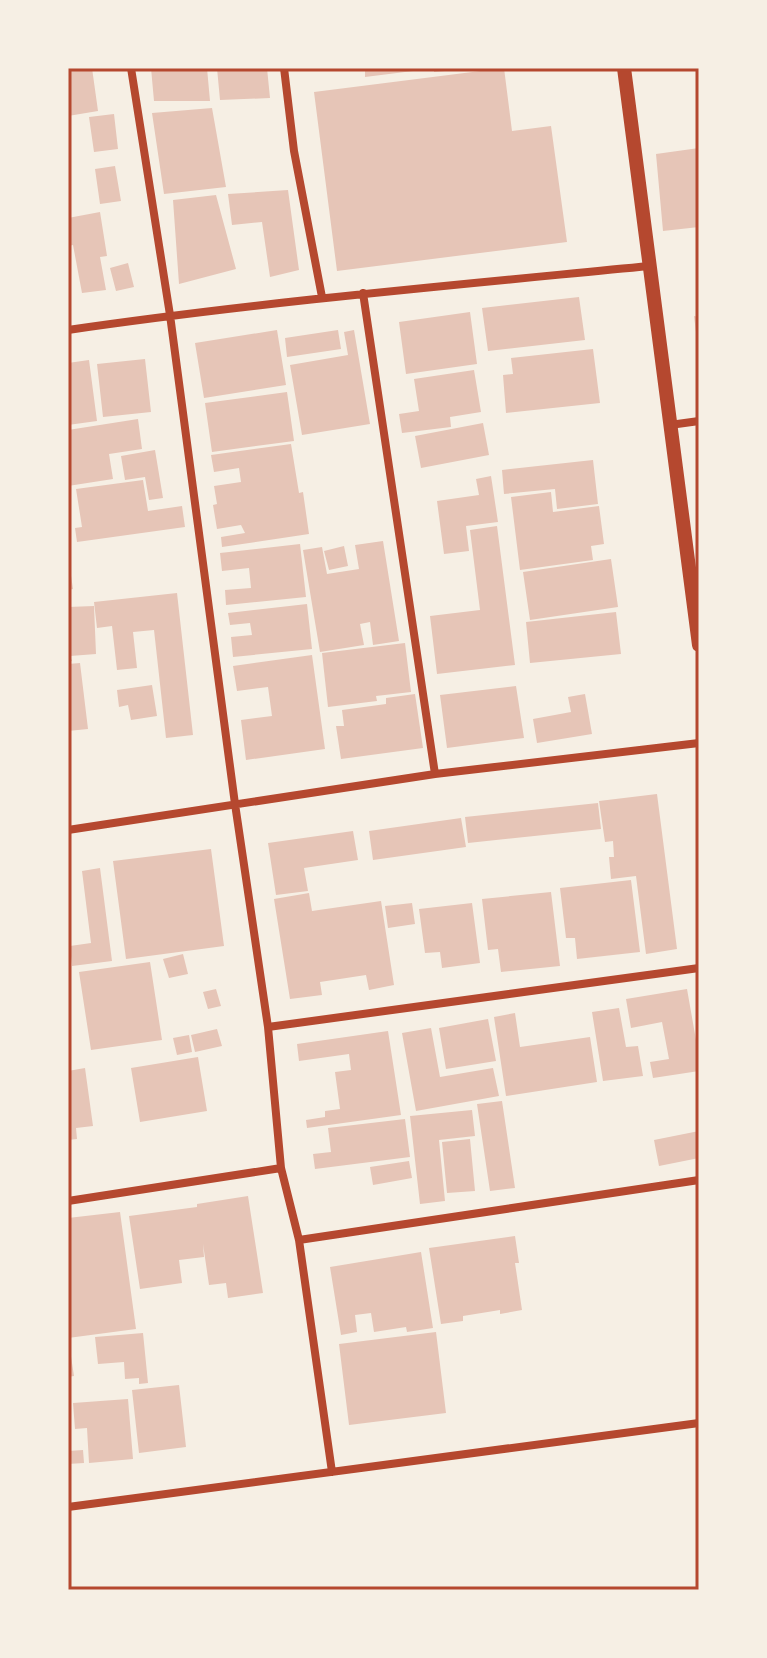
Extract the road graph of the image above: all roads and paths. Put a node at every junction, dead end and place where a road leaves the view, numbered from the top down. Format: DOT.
graph roads {
  1 [pos="131,68"];
  2 [pos="284,68"];
  3 [pos="624,68"];
  4 [pos="649,266"];
  5 [pos="363,293"];
  6 [pos="322,297"];
  7 [pos="170,315"];
  8 [pos="68,330"];
  9 [pos="699,421"];
  10 [pos="670,425"];
  11 [pos="699,645"];
  12 [pos="699,743"];
  13 [pos="435,774"];
  14 [pos="235,804"];
  15 [pos="68,830"];
  16 [pos="699,968"];
  17 [pos="268,1027"];
  18 [pos="281,1168"];
  19 [pos="699,1180"];
  20 [pos="68,1201"];
  21 [pos="299,1240"];
  22 [pos="699,1423"];
  23 [pos="332,1472"];
  24 [pos="68,1507"];
  1 -- 7 [label="street"];
  2 -- 6 [label="street"];
  3 -- 4 [label="street"];
  4 -- 5 [label="street"];
  4 -- 10 [label="street"];
  5 -- 6 [label="street"];
  5 -- 13 [label="street"];
  6 -- 7 [label="street"];
  7 -- 8 [label="street"];
  7 -- 14 [label="street"];
  9 -- 10 [label="street"];
  10 -- 11 [label="street"];
  12 -- 13 [label="street"];
  13 -- 14 [label="street"];
  14 -- 15 [label="street"];
  14 -- 17 [label="street"];
  16 -- 17 [label="street"];
  17 -- 18 [label="street"];
  18 -- 20 [label="street"];
  18 -- 21 [label="street"];
  19 -- 21 [label="street"];
  21 -- 23 [label="street"];
  22 -- 23 [label="street"];
  23 -- 24 [label="street"];
}
